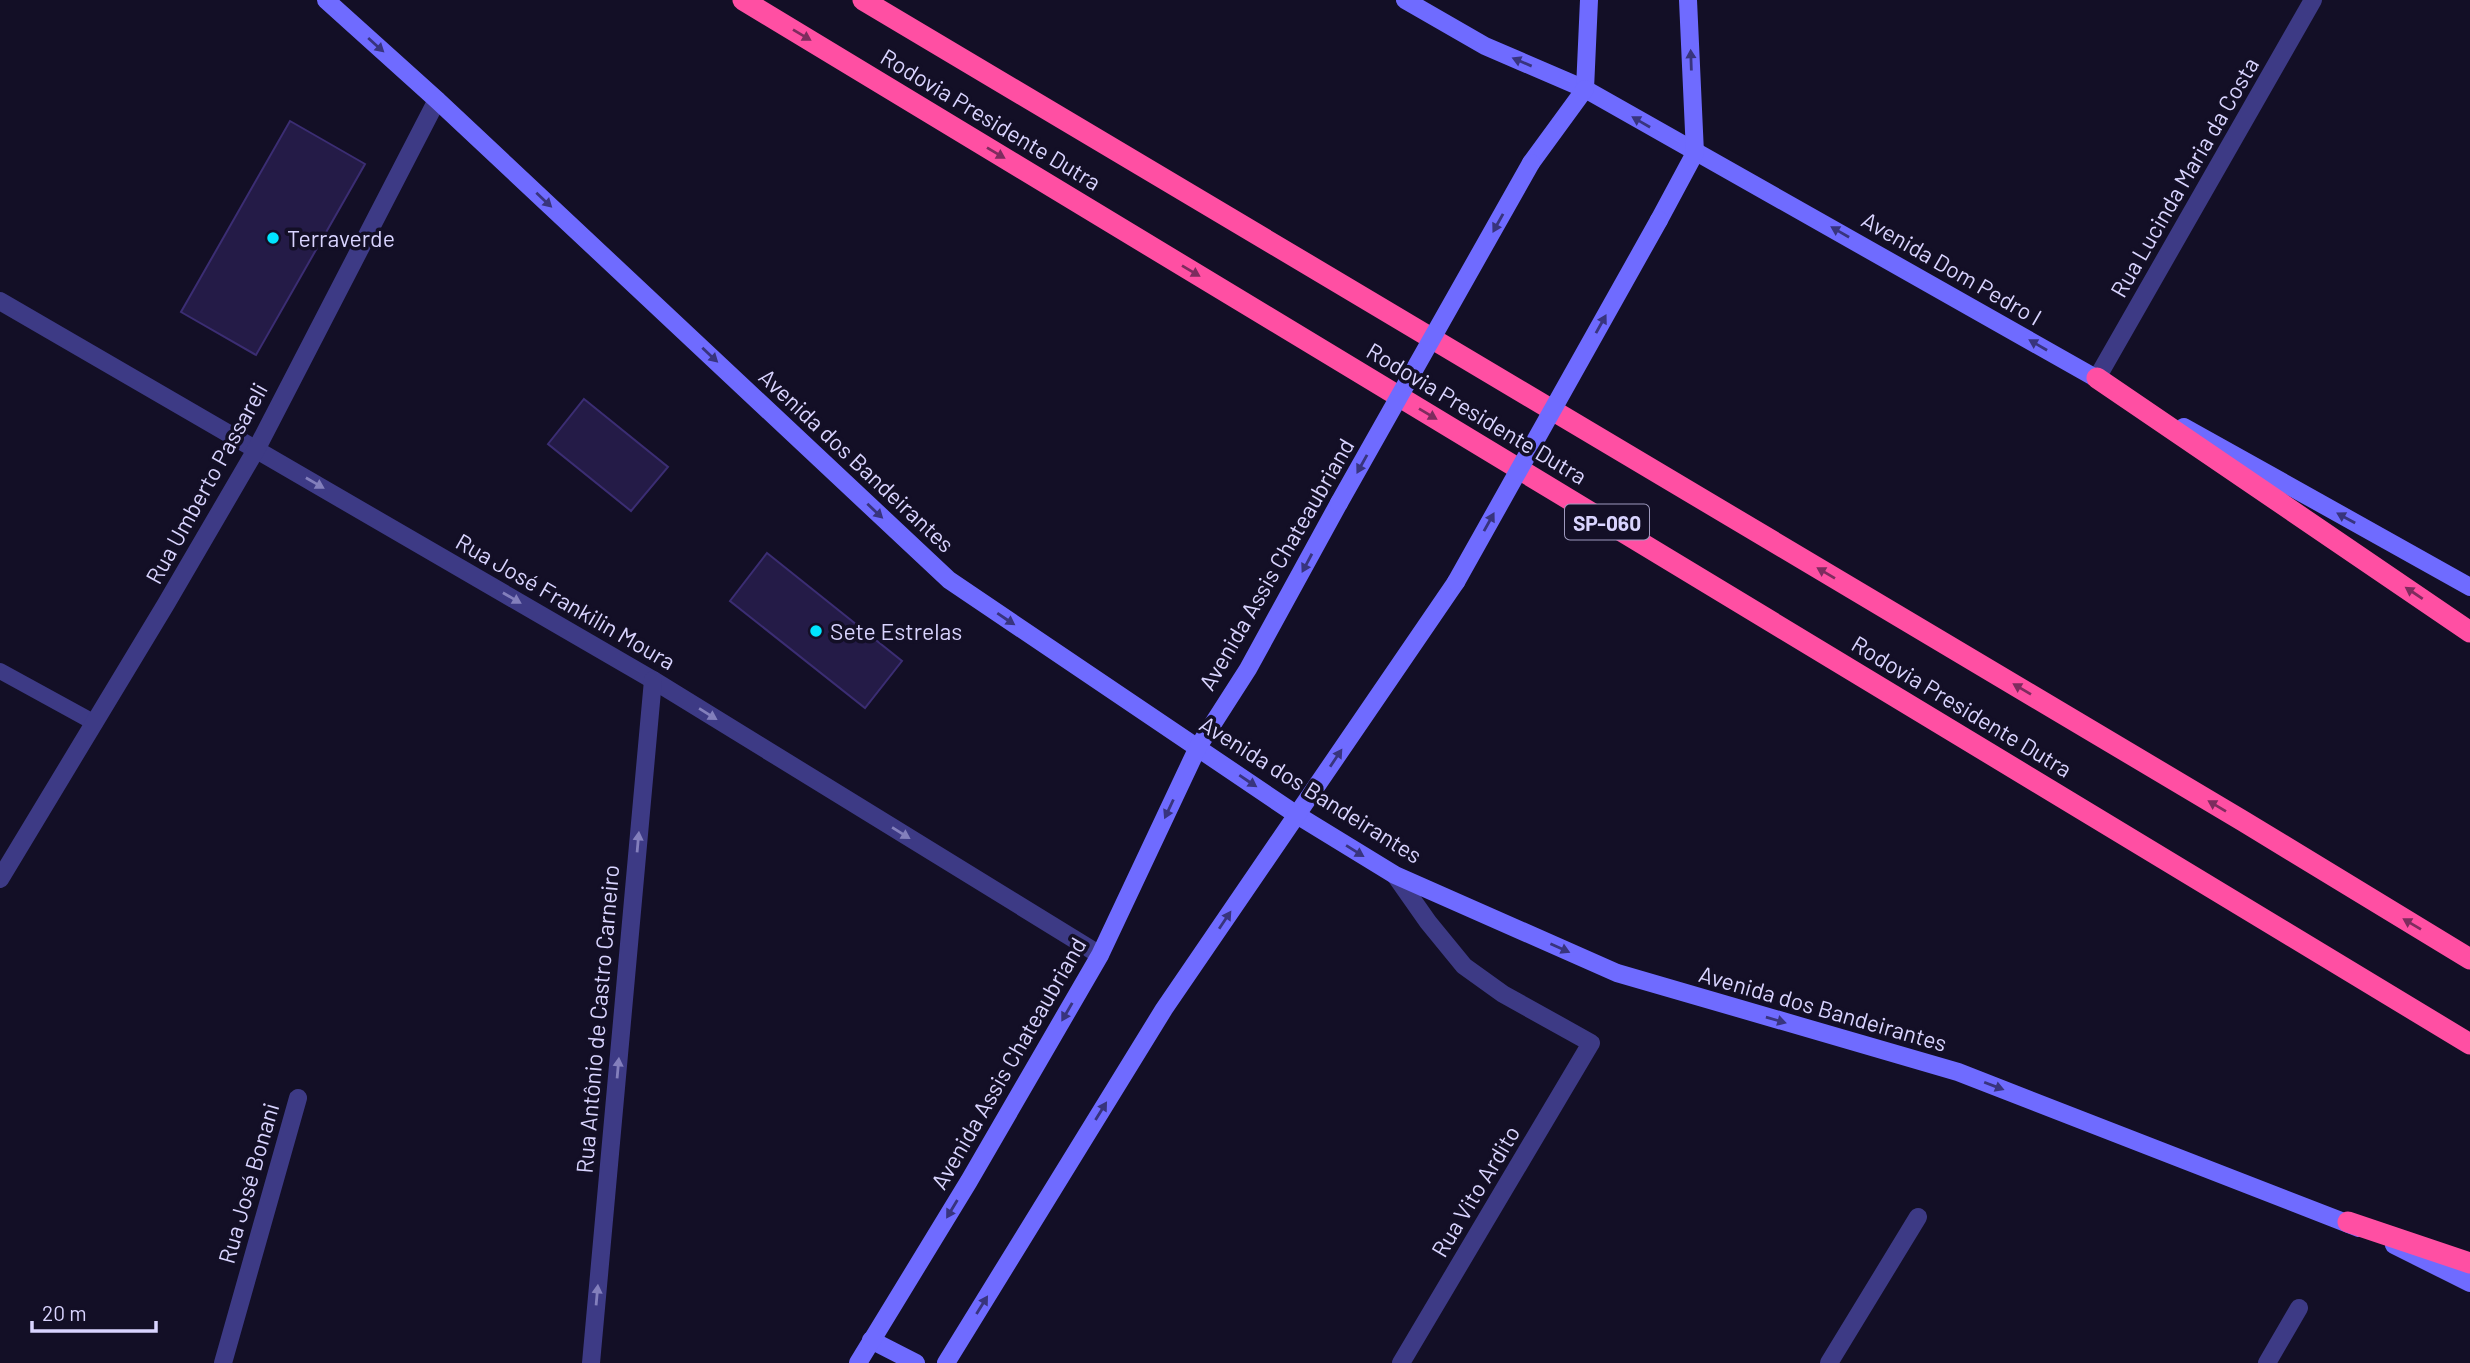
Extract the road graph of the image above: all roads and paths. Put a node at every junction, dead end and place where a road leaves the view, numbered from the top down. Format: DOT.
graph roads {
  1 [pos="326,0"];
  2 [pos="743,0"];
  3 [pos="863,0"];
  4 [pos="1405,0"];
  5 [pos="1590,0"];
  6 [pos="1688,0"];
  7 [pos="2313,0"];
  8 [pos="1585,89"];
  9 [pos="437,100"];
  10 [pos="1695,153"];
  11 [pos="0,300"];
  12 [pos="2097,378"];
  13 [pos="257,448"];
  14 [pos="2470,587"];
  15 [pos="2470,632"];
  16 [pos="0,671"];
  17 [pos="653,680"];
  18 [pos="95,723"];
  19 [pos="1198,747"];
  20 [pos="1297,815"];
  21 [pos="1395,875"];
  22 [pos="0,879"];
  23 [pos="1100,955"];
  24 [pos="2470,959"];
  25 [pos="2470,1044"];
  26 [pos="298,1098"];
  27 [pos="1918,1217"];
  28 [pos="2348,1222"];
  29 [pos="2470,1263"];
  30 [pos="2470,1283"];
  31 [pos="2299,1308"];
  32 [pos="872,1340"];
  33 [pos="223,1363"];
  34 [pos="591,1363"];
  35 [pos="858,1363"];
  36 [pos="916,1363"];
  37 [pos="946,1363"];
  38 [pos="1401,1363"];
  39 [pos="1829,1363"];
  40 [pos="2267,1363"];
  1 -- 9 [label="main road, Avenida dos Bandeirantes, one-way"];
  2 -- 25 [label="highway, Rodovia Presidente Dutra / SP-060, one-way"];
  24 -- 3 [label="highway, Rodovia Presidente Dutra / SP-060, one-way"];
  8 -- 4 [label="main road, Avenida Dom Pedro I, one-way"];
  5 -- 8 [label="main road"];
  10 -- 6 [label="main road, one-way"];
  7 -- 12 [label="street, Rua Lucinda Maria da Costa"];
  10 -- 8 [label="main road, Avenida Dom Pedro I, one-way"];
  8 -- 19 [label="main road, Avenida Assis Chateaubriand, one-way, bridge"];
  9 -- 13 [label="street, Rua Umberto Passareli"];
  9 -- 19 [label="main road, Avenida dos Bandeirantes, one-way"];
  12 -- 10 [label="main road, Avenida Dom Pedro I, one-way"];
  20 -- 10 [label="main road, one-way, bridge"];
  11 -- 13 [label="street, Rua José Frankilin Moura"];
  14 -- 12 [label="main road, Avenida Dom Pedro I, one-way"];
  15 -- 12 [label="highway, one-way"];
  13 -- 17 [label="street, Rua José Frankilin Moura, one-way"];
  13 -- 18 [label="street, Rua Umberto Passareli"];
  16 -- 18 [label="lane"];
  17 -- 23 [label="street, Rua José Frankilin Moura, one-way"];
  34 -- 17 [label="street, Rua Antônio de Castro Carneiro, one-way"];
  18 -- 22 [label="street, Rua Umberto Passareli"];
  19 -- 20 [label="main road, Avenida dos Bandeirantes, one-way"];
  19 -- 23 [label="main road, Avenida Assis Chateaubriand, one-way"];
  20 -- 21 [label="main road, Avenida dos Bandeirantes, one-way"];
  37 -- 20 [label="main road, one-way"];
  21 -- 28 [label="main road, Avenida dos Bandeirantes, one-way"];
  21 -- 38 [label="street, Rua Vito Ardito"];
  23 -- 32 [label="main road, Avenida Assis Chateaubriand, one-way"];
  26 -- 33 [label="street, Rua José Bonani"];
  27 -- 39 [label="street"];
  28 -- 29 [label="highway"];
  28 -- 30 [label="main road, Avenida dos Bandeirantes"];
  31 -- 40 [label="street"];
  32 -- 35 [label="main road, Avenida Assis Chateaubriand"];
  32 -- 36 [label="main road"];
}
